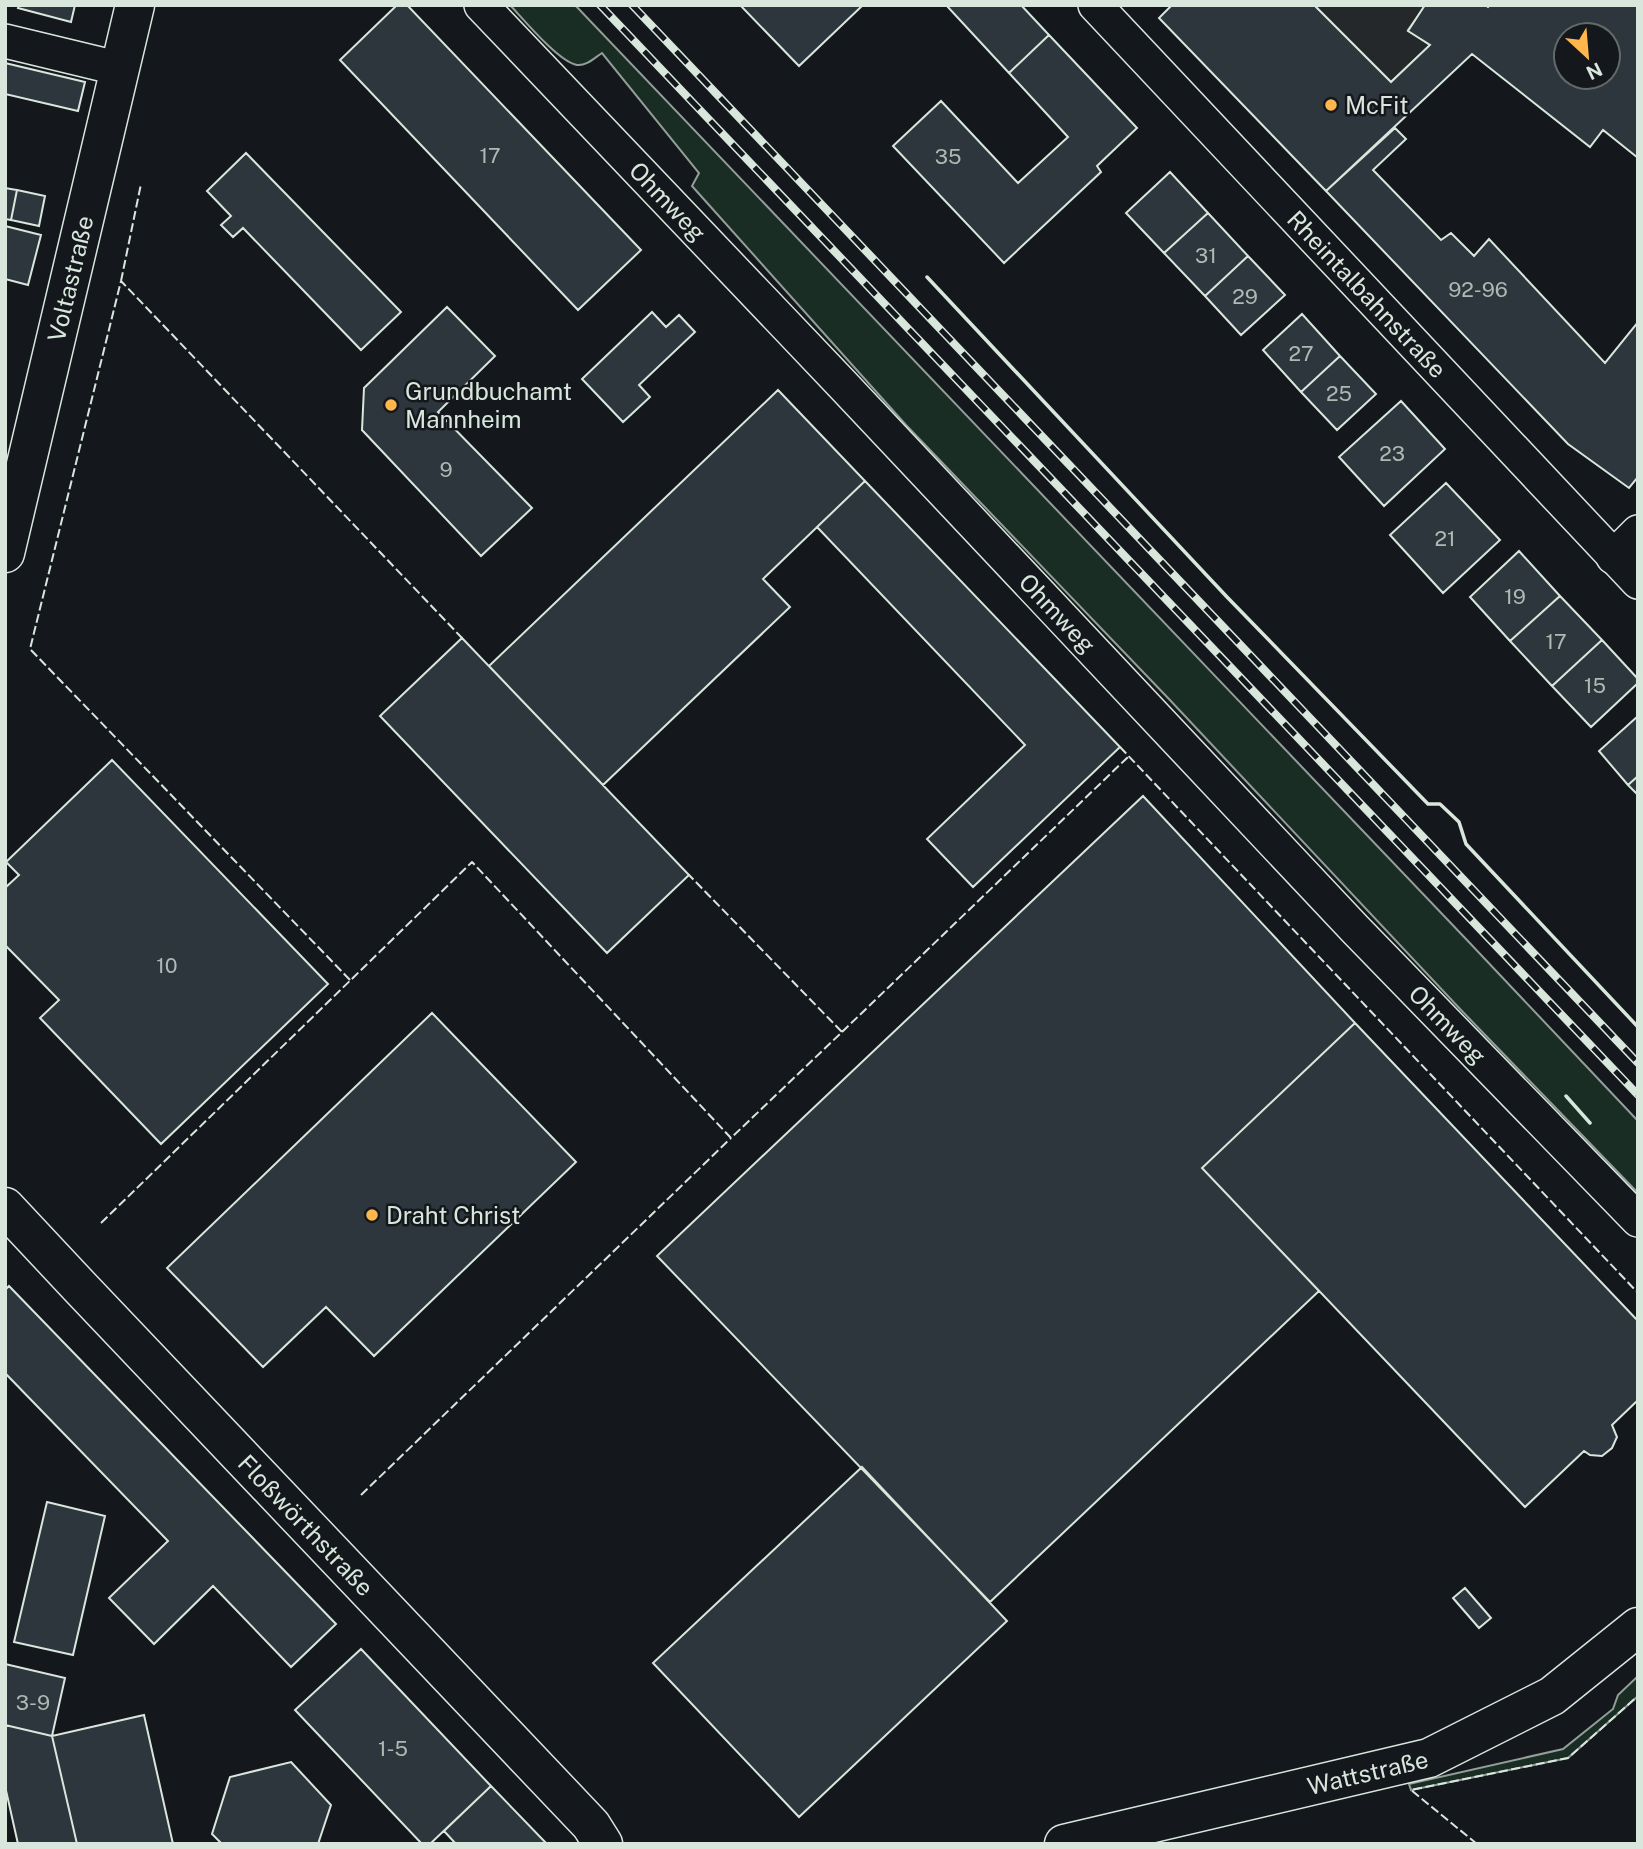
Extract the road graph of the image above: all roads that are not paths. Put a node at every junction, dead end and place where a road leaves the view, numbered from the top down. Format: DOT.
graph roads {
  1 [pos="135,5"];
  2 [pos="481,5"];
  3 [pos="1095,5"];
  4 [pos="5,41"];
  5 [pos="121,69"];
  6 [pos="1638,532"];
  7 [pos="5,553"];
  8 [pos="1614,557"];
  9 [pos="1638,582"];
  10 [pos="5,1207"];
  11 [pos="1638,1220"];
  12 [pos="1638,1627"];
  13 [pos="603,1844"];
  14 [pos="1064,1844"];
  1 -- 5 [label="street, Voltastraße"];
  2 -- 11 [label="street, Ohmweg"];
  3 -- 8 [label="street, Rheintalbahnstraße"];
  4 -- 5 [label="street"];
  5 -- 7 [label="street, Voltastraße"];
  6 -- 8 [label="street"];
  8 -- 9 [label="street, Rheintalbahnstraße"];
  10 -- 13 [label="street, Floßwörthstraße"];
  12 -- 14 [label="street, Wattstraße"];
}
